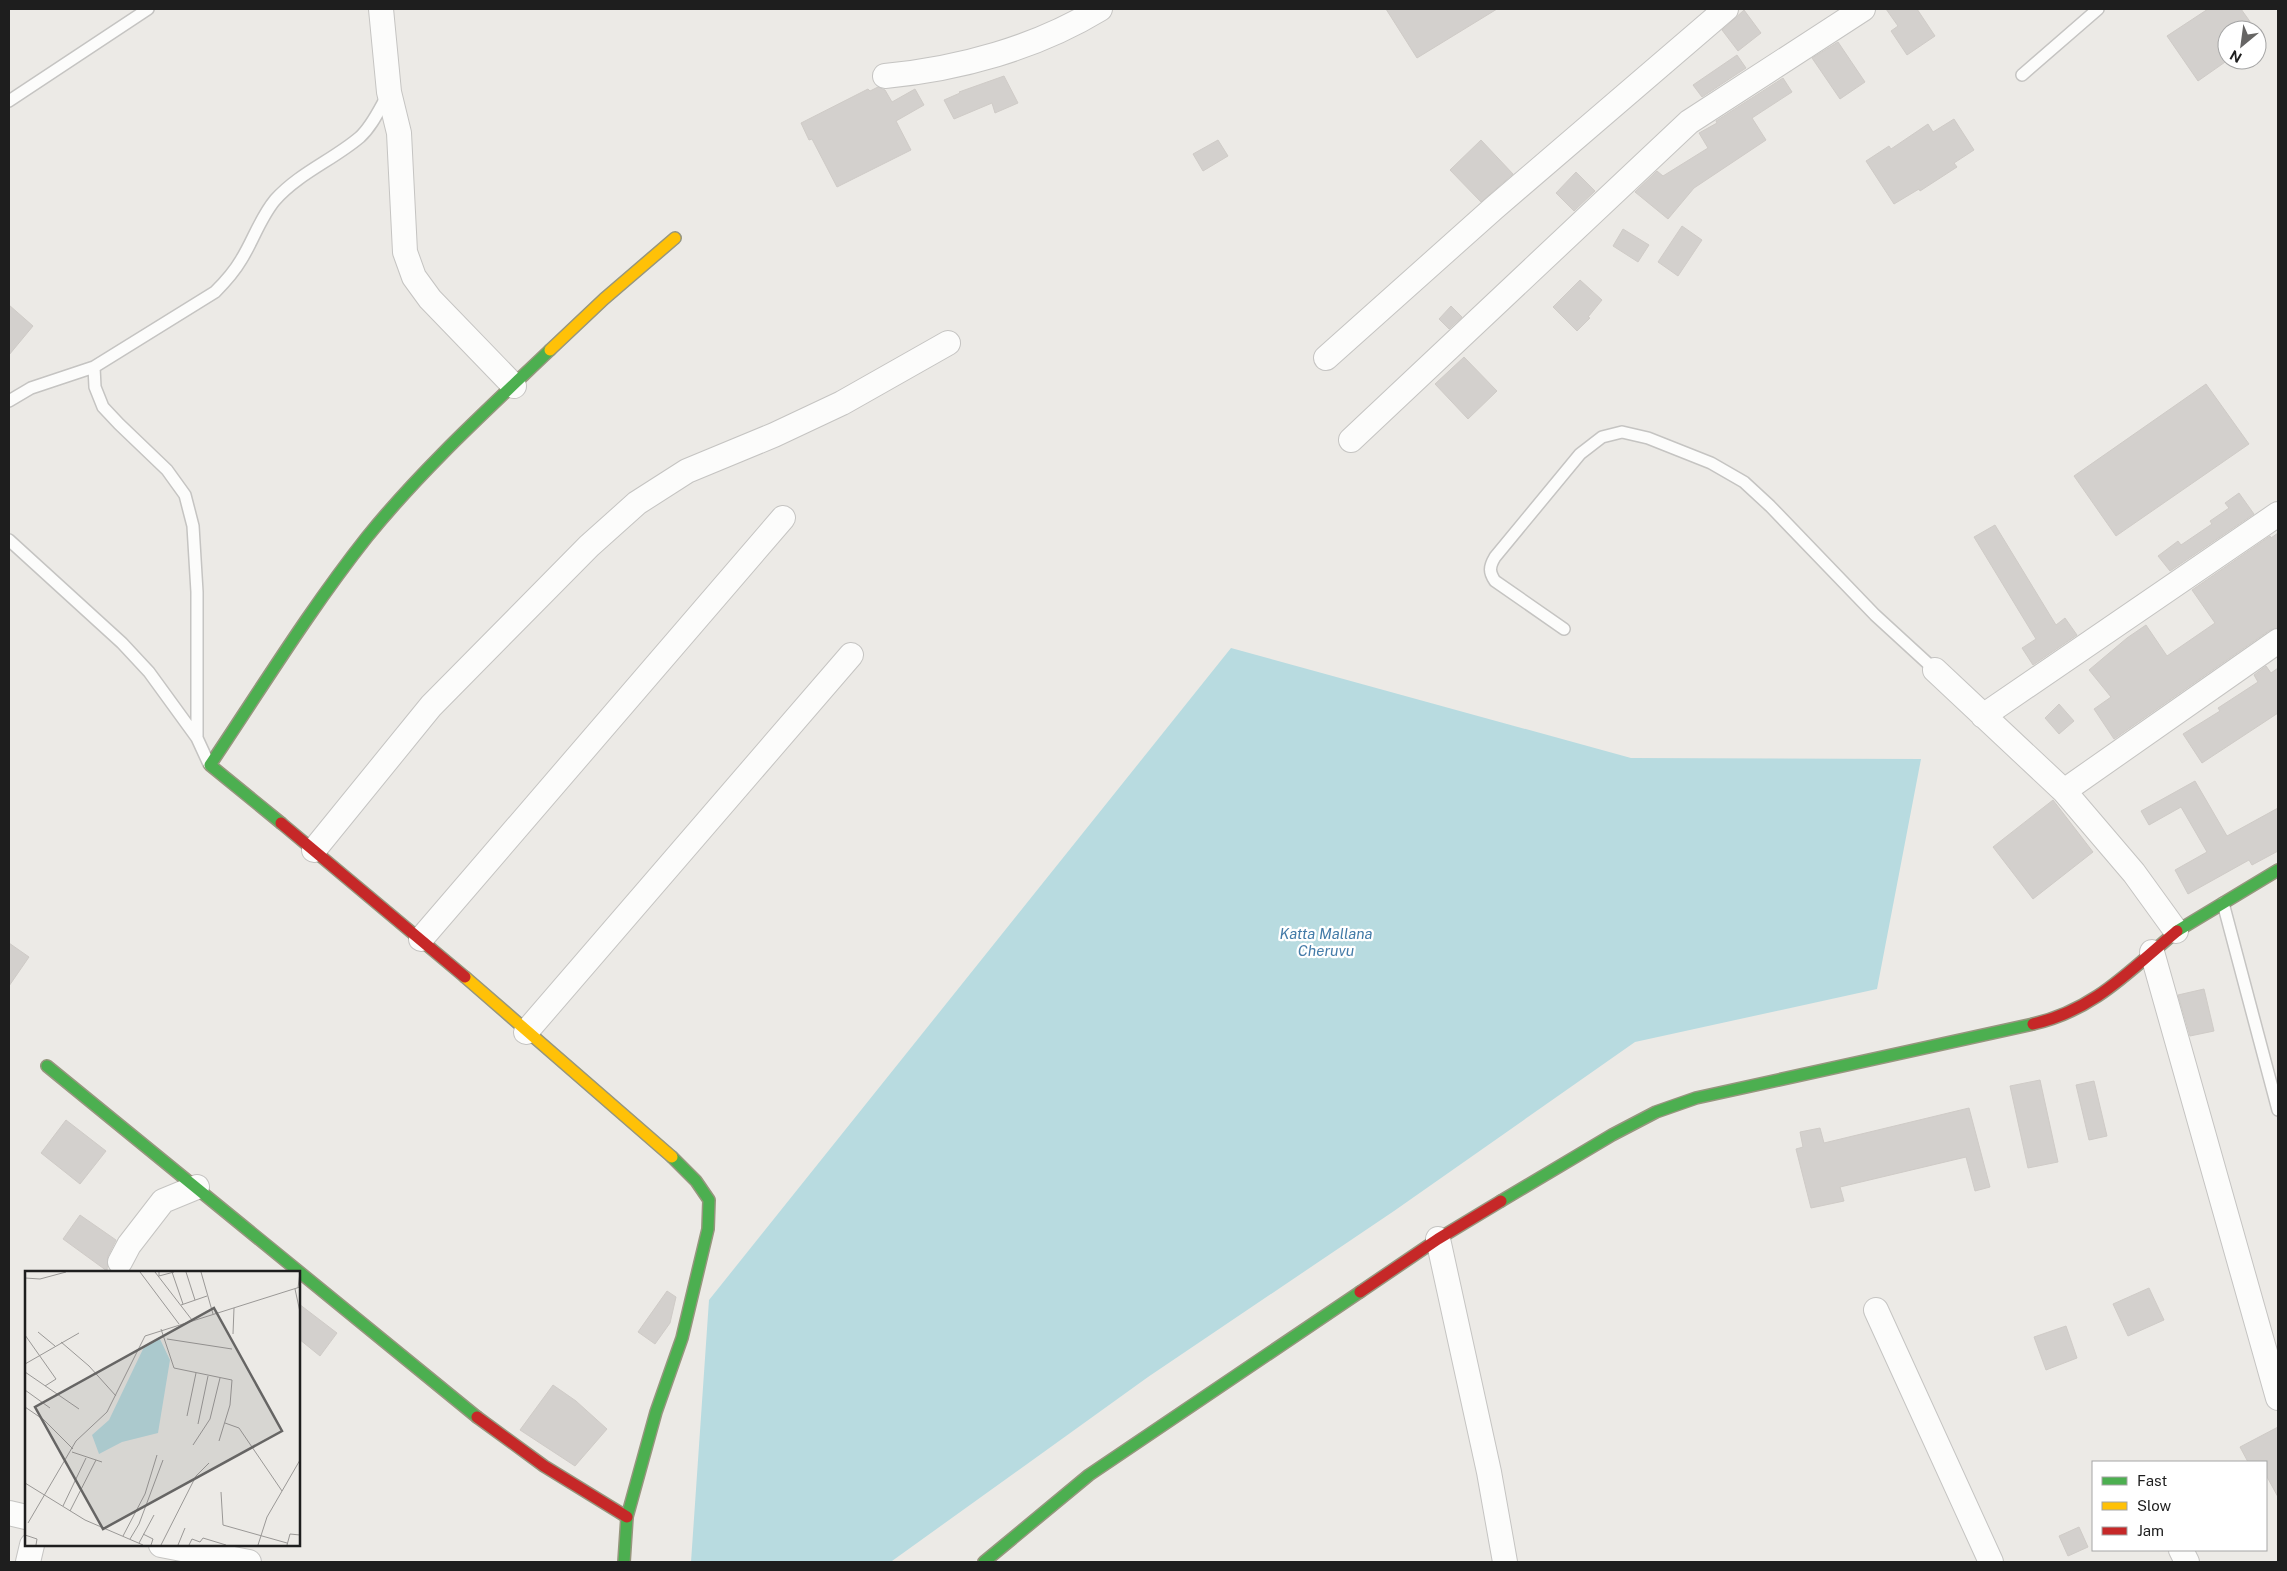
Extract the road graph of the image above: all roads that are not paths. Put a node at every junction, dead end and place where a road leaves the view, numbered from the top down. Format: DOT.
graph roads {
  1 [pos="148,9"];
  2 [pos="381,9"];
  3 [pos="1100,9"];
  4 [pos="1726,9"];
  5 [pos="1863,9"];
  6 [pos="2098,9"];
  7 [pos="2022,75"];
  8 [pos="884,76"];
  9 [pos="389,92"];
  10 [pos="9,101"];
  11 [pos="675,238"];
  12 [pos="948,343"];
  13 [pos="1326,358"];
  14 [pos="94,367"];
  15 [pos="514,386"];
  16 [pos="9,401"];
  17 [pos="1351,440"];
  18 [pos="2278,514"];
  19 [pos="783,518"];
  20 [pos="9,540"];
  21 [pos="1564,629"];
  22 [pos="2278,641"];
  23 [pos="851,655"];
  24 [pos="1935,670"];
  25 [pos="1983,716"];
  26 [pos="197,738"];
  27 [pos="210,765"];
  28 [pos="2064,790"];
  29 [pos="314,850"];
  30 [pos="2278,870"];
  31 [pos="2223,902"];
  32 [pos="2176,931"];
  33 [pos="421,939"];
  34 [pos="2152,952"];
  35 [pos="526,1032"];
  36 [pos="47,1066"];
  37 [pos="2278,1110"];
  38 [pos="197,1187"];
  39 [pos="1438,1239"];
  40 [pos="120,1262"];
  41 [pos="299,1271"];
  42 [pos="300,1272"];
  43 [pos="1876,1310"];
  44 [pos="2278,1398"];
  45 [pos="9,1513"];
  46 [pos="25,1517"];
  47 [pos="627,1517"];
  48 [pos="32,1546"];
  49 [pos="166,1546"];
  50 [pos="28,1562"];
  51 [pos="249,1562"];
  52 [pos="624,1562"];
  53 [pos="984,1562"];
  54 [pos="1505,1562"];
  55 [pos="1991,1562"];
  1 -- 10 [label="lane"];
  2 -- 9 [label="street"];
  3 -- 8 [label="street"];
  4 -- 13 [label="street"];
  5 -- 17 [label="street"];
  6 -- 7 [label="lane"];
  9 -- 14 [label="lane"];
  9 -- 15 [label="street"];
  11 -- 15 [label="street"];
  12 -- 29 [label="street"];
  14 -- 16 [label="lane"];
  14 -- 26 [label="lane"];
  15 -- 27 [label="street"];
  18 -- 25 [label="street"];
  19 -- 33 [label="street"];
  20 -- 26 [label="lane"];
  21 -- 24 [label="lane"];
  22 -- 28 [label="street"];
  23 -- 35 [label="street"];
  24 -- 25 [label="street"];
  25 -- 28 [label="street"];
  26 -- 27 [label="lane"];
  27 -- 29 [label="street"];
  28 -- 32 [label="street"];
  29 -- 33 [label="street"];
  30 -- 31 [label="street"];
  31 -- 32 [label="street"];
  31 -- 37 [label="lane"];
  32 -- 34 [label="street"];
  33 -- 35 [label="street"];
  34 -- 39 [label="street"];
  34 -- 44 [label="street"];
  35 -- 47 [label="street"];
  36 -- 38 [label="street"];
  38 -- 40 [label="street"];
  38 -- 41 [label="street"];
  39 -- 53 [label="street"];
  39 -- 54 [label="street"];
  42 -- 47 [label="street"];
  43 -- 55 [label="street"];
  45 -- 46 [label="street"];
  47 -- 52 [label="street"];
  48 -- 50 [label="street"];
  49 -- 51 [label="street"];
}
